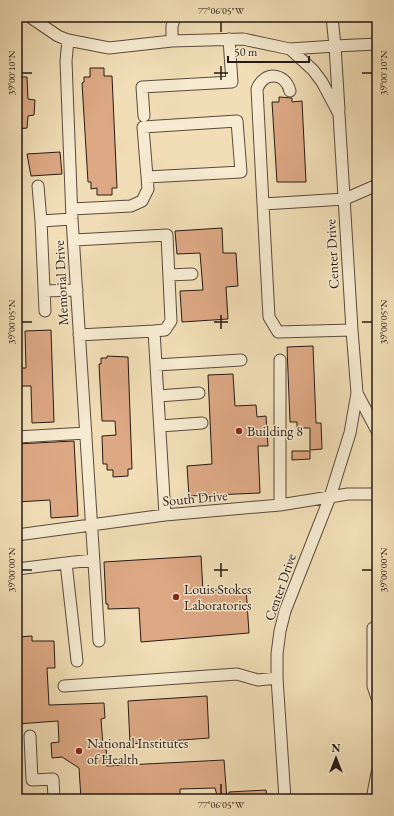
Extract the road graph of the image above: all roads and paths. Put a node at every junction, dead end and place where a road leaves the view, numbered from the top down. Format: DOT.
graph roads {
  1 [pos="30,17"];
  2 [pos="174,17"];
  3 [pos="332,17"];
  4 [pos="229,39"];
  5 [pos="68,40"];
  6 [pos="172,41"];
  7 [pos="377,44"];
  8 [pos="335,46"];
  9 [pos="290,49"];
  10 [pos="290,91"];
  11 [pos="339,114"];
  12 [pos="144,116"];
  13 [pos="147,178"];
  14 [pos="377,184"];
  15 [pos="38,186"];
  16 [pos="345,200"];
  17 [pos="263,204"];
  18 [pos="72,214"];
  19 [pos="41,221"];
  20 [pos="74,240"];
  21 [pos="192,274"];
  22 [pos="169,275"];
  23 [pos="77,290"];
  24 [pos="44,291"];
  25 [pos="45,311"];
  26 [pos="352,330"];
  27 [pos="154,331"];
  28 [pos="79,335"];
  29 [pos="242,360"];
  30 [pos="280,360"];
  31 [pos="156,365"];
  32 [pos="199,393"];
  33 [pos="358,393"];
  34 [pos="158,396"];
  35 [pos="202,423"];
  36 [pos="160,426"];
  37 [pos="377,431"];
  38 [pos="86,433"];
  39 [pos="17,437"];
  40 [pos="377,494"];
  41 [pos="330,497"];
  42 [pos="280,505"];
  43 [pos="165,515"];
  44 [pos="91,524"];
  45 [pos="17,535"];
  46 [pos="93,560"];
  47 [pos="66,563"];
  48 [pos="17,569"];
  49 [pos="375,635"];
  50 [pos="99,641"];
  51 [pos="77,661"];
  52 [pos="278,678"];
  53 [pos="64,686"];
  54 [pos="377,698"];
  55 [pos="30,736"];
  56 [pos="377,773"];
  57 [pos="54,799"];
  58 [pos="285,799"];
  59 [pos="372,799"];
  1 -- 5 [label="street"];
  2 -- 6 [label="street"];
  3 -- 8 [label="street, Center Drive"];
  4 -- 6 [label="street"];
  4 -- 9 [label="street"];
  4 -- 12 [label="street"];
  5 -- 6 [label="street"];
  5 -- 18 [label="street, Memorial Drive"];
  7 -- 8 [label="street"];
  8 -- 9 [label="street"];
  8 -- 11 [label="street, Center Drive"];
  9 -- 11 [label="street, Center Drive"];
  10 -- 17 [label="street"];
  11 -- 16 [label="street, Center Drive"];
  13 -- 13 [label="street"];
  13 -- 18 [label="street"];
  14 -- 16 [label="street"];
  15 -- 19 [label="street"];
  16 -- 17 [label="street"];
  16 -- 26 [label="street, Center Drive"];
  17 -- 26 [label="street"];
  18 -- 19 [label="street"];
  18 -- 20 [label="street, Memorial Drive"];
  19 -- 24 [label="street"];
  20 -- 22 [label="street"];
  20 -- 23 [label="street, Memorial Drive"];
  21 -- 22 [label="street"];
  22 -- 27 [label="street"];
  23 -- 24 [label="street"];
  23 -- 28 [label="street, Memorial Drive"];
  24 -- 25 [label="street"];
  26 -- 33 [label="street, Center Drive"];
  27 -- 28 [label="street"];
  27 -- 31 [label="street"];
  28 -- 38 [label="street, Memorial Drive"];
  29 -- 31 [label="street"];
  30 -- 42 [label="street"];
  31 -- 34 [label="street"];
  32 -- 34 [label="street"];
  33 -- 37 [label="street, Center Drive"];
  33 -- 41 [label="street, Center Drive"];
  34 -- 36 [label="street"];
  35 -- 36 [label="street"];
  36 -- 43 [label="street"];
  38 -- 39 [label="street"];
  38 -- 44 [label="street, Memorial Drive"];
  40 -- 41 [label="street, South Drive"];
  41 -- 42 [label="street, South Drive"];
  41 -- 52 [label="street, Center Drive"];
  42 -- 43 [label="street, South Drive"];
  43 -- 44 [label="street, South Drive"];
  44 -- 45 [label="street, South Drive"];
  44 -- 46 [label="street, Memorial Drive"];
  46 -- 47 [label="street"];
  46 -- 50 [label="street, Memorial Drive"];
  47 -- 48 [label="street"];
  47 -- 51 [label="street"];
  49 -- 54 [label="street"];
  52 -- 53 [label="street"];
  52 -- 58 [label="street, Center Drive"];
  55 -- 57 [label="street"];
  56 -- 59 [label="street"];
}
